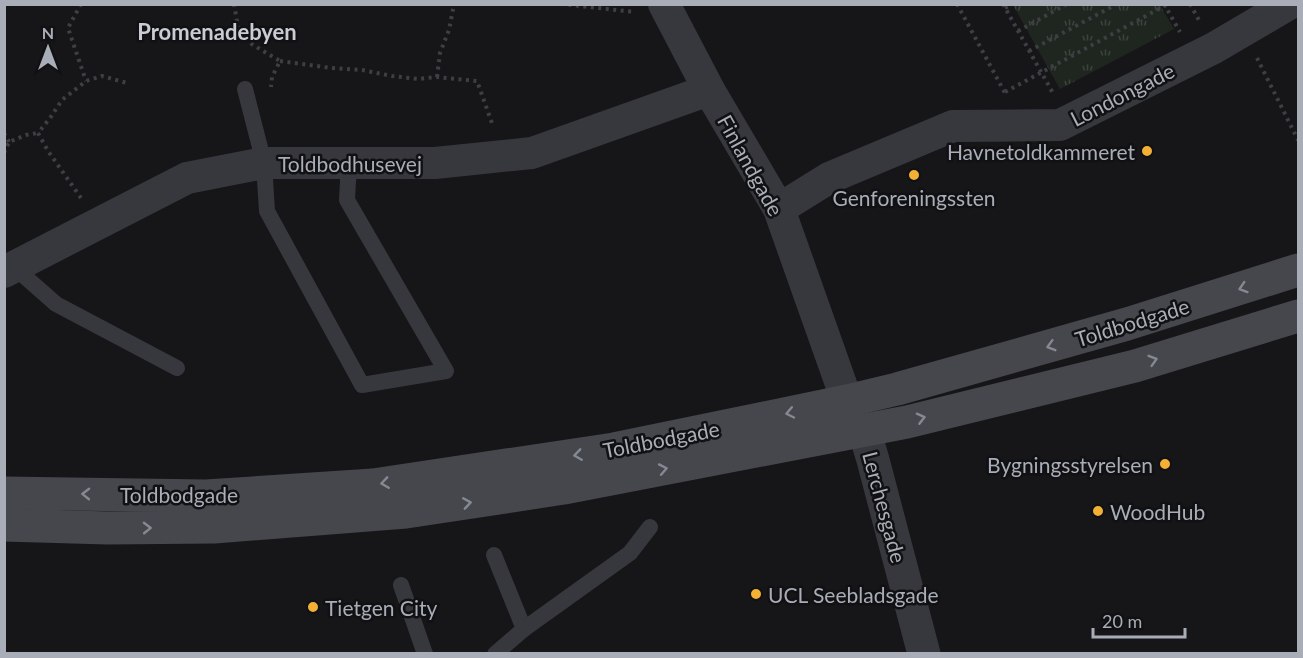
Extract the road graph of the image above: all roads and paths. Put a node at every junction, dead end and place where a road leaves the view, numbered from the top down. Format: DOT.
graph roads {
  1 [pos="81,4"];
  2 [pos="234,4"];
  3 [pos="454,4"];
  4 [pos="561,4"];
  5 [pos="957,4"];
  6 [pos="1012,4"];
  7 [pos="1067,4"];
  8 [pos="1117,4"];
  9 [pos="1168,4"];
  10 [pos="1289,4"];
  11 [pos="1004,6"];
  12 [pos="667,10"];
  13 [pos="1018,31"];
  14 [pos="1243,31"];
  15 [pos="1029,51"];
  16 [pos="280,61"];
  17 [pos="1042,73"];
  18 [pos="272,77"];
  19 [pos="437,77"];
  20 [pos="86,81"];
  21 [pos="127,83"];
  22 [pos="245,89"];
  23 [pos="709,90"];
  24 [pos="487,109"];
  25 [pos="4,133"];
  26 [pos="38,133"];
  27 [pos="1299,140"];
  28 [pos="9,142"];
  29 [pos="4,153"];
  30 [pos="349,162"];
  31 [pos="264,163"];
  32 [pos="70,180"];
  33 [pos="778,209"];
  34 [pos="9,270"];
  35 [pos="1299,270"];
  36 [pos="1299,316"];
  37 [pos="177,368"];
  38 [pos="847,401"];
  39 [pos="864,430"];
  40 [pos="4,493"];
  41 [pos="4,525"];
  42 [pos="650,527"];
  43 [pos="494,555"];
  44 [pos="401,585"];
  45 [pos="524,629"];
  46 [pos="425,654"];
  47 [pos="495,654"];
  48 [pos="924,654"];
  1 -- 20 [label="path"];
  2 -- 16 [label="path"];
  3 -- 19 [label="path"];
  4 -- 12 [label="path"];
  5 -- 17 [label="path"];
  6 -- 11 [label="path"];
  7 -- 13 [label="path"];
  8 -- 15 [label="path"];
  9 -- 17 [label="path"];
  10 -- 14 [label="street, Londongade"];
  11 -- 13 [label="path"];
  12 -- 23 [label="street, Finlandgade"];
  13 -- 15 [label="path"];
  14 -- 27 [label="path"];
  14 -- 33 [label="street, Londongade"];
  15 -- 17 [label="path"];
  16 -- 18 [label="path"];
  16 -- 19 [label="path"];
  19 -- 24 [label="path"];
  20 -- 21 [label="path"];
  20 -- 26 [label="path"];
  22 -- 31 [label="lane"];
  23 -- 30 [label="street, Toldbodhusevej"];
  23 -- 33 [label="street, Finlandgade"];
  25 -- 28 [label="path"];
  26 -- 28 [label="path"];
  26 -- 32 [label="path"];
  28 -- 29 [label="path"];
  30 -- 31 [label="street, Toldbodhusevej"];
  30 -- 31 [label="lane"];
  31 -- 34 [label="street, Toldbodhusevej"];
  33 -- 38 [label="street, Finlandgade"];
  34 -- 37 [label="lane"];
  35 -- 38 [label="main road, Toldbodgade, one-way"];
  39 -- 36 [label="main road, Toldbodgade, one-way"];
  38 -- 39 [label="main road"];
  38 -- 40 [label="main road, Toldbodgade, one-way"];
  41 -- 39 [label="main road, Toldbodgade, one-way"];
  39 -- 48 [label="street, Lerchesgade"];
  42 -- 45 [label="lane"];
  43 -- 45 [label="lane"];
  44 -- 46 [label="lane"];
  45 -- 47 [label="lane"];
}
